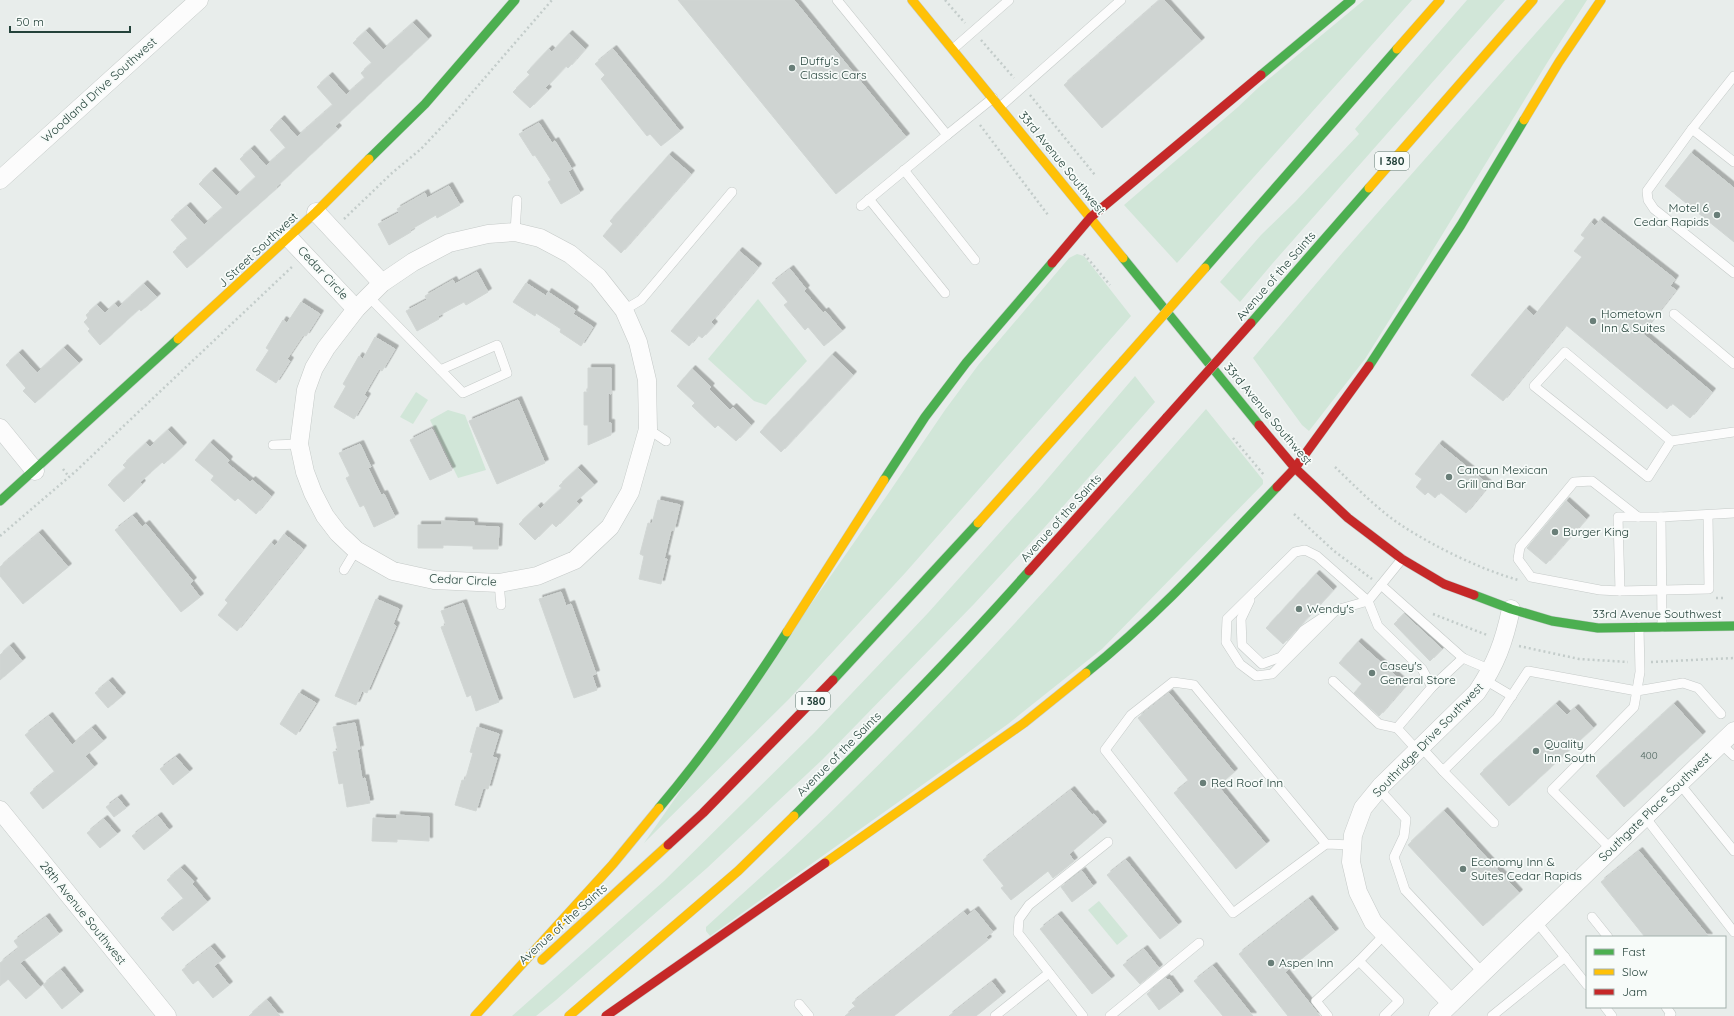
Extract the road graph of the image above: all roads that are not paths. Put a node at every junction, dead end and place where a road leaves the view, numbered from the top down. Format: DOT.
graph roads {
  1 [pos="199,0"];
  2 [pos="515,0"];
  3 [pos="837,0"];
  4 [pos="912,0"];
  5 [pos="1009,0"];
  6 [pos="1121,0"];
  7 [pos="1351,0"];
  8 [pos="1440,0"];
  9 [pos="1533,0"];
  10 [pos="1601,0"];
  11 [pos="953,49"];
  12 [pos="1734,76"];
  13 [pos="993,98"];
  14 [pos="1000,107"];
  15 [pos="1692,129"];
  16 [pos="947,135"];
  17 [pos="1734,162"];
  18 [pos="904,170"];
  19 [pos="0,180"];
  20 [pos="732,192"];
  21 [pos="869,199"];
  22 [pos="517,200"];
  23 [pos="861,206"];
  24 [pos="316,212"];
  25 [pos="1091,217"];
  26 [pos="515,232"];
  27 [pos="289,238"];
  28 [pos="975,260"];
  29 [pos="1734,273"];
  30 [pos="382,284"];
  31 [pos="945,293"];
  32 [pos="362,302"];
  33 [pos="624,310"];
  34 [pos="1674,314"];
  35 [pos="1734,364"];
  36 [pos="440,370"];
  37 [pos="0,428"];
  38 [pos="648,430"];
  39 [pos="1734,432"];
  40 [pos="666,441"];
  41 [pos="1671,441"];
  42 [pos="299,444"];
  43 [pos="273,445"];
  44 [pos="1295,468"];
  45 [pos="35,471"];
  46 [pos="0,501"];
  47 [pos="1734,514"];
  48 [pos="1708,515"];
  49 [pos="1638,517"];
  50 [pos="1662,517"];
  51 [pos="356,550"];
  52 [pos="1402,560"];
  53 [pos="344,570"];
  54 [pos="499,583"];
  55 [pos="1381,585"];
  56 [pos="1662,590"];
  57 [pos="1620,591"];
  58 [pos="1252,595"];
  59 [pos="1368,601"];
  60 [pos="501,605"];
  61 [pos="1511,609"];
  62 [pos="1336,610"];
  63 [pos="1734,626"];
  64 [pos="1639,627"];
  65 [pos="1662,627"];
  66 [pos="1463,658"];
  67 [pos="1488,675"];
  68 [pos="1333,681"];
  69 [pos="1432,686"];
  70 [pos="1637,691"];
  71 [pos="1512,696"];
  72 [pos="1721,714"];
  73 [pos="1397,728"];
  74 [pos="1734,731"];
  75 [pos="1721,744"];
  76 [pos="1419,748"];
  77 [pos="1734,756"];
  78 [pos="1443,771"];
  79 [pos="1679,783"];
  80 [pos="1379,788"];
  81 [pos="0,810"];
  82 [pos="1645,816"];
  83 [pos="1494,823"];
  84 [pos="1108,842"];
  85 [pos="1326,844"];
  86 [pos="1352,845"];
  87 [pos="1611,849"];
  88 [pos="1734,851"];
  89 [pos="1592,917"];
  90 [pos="1536,921"];
  91 [pos="1734,932"];
  92 [pos="1386,934"];
  93 [pos="1607,936"];
  94 [pos="1199,943"];
  95 [pos="1564,957"];
  96 [pos="1360,961"];
  97 [pos="536,965"];
  98 [pos="1049,973"];
  99 [pos="1483,973"];
  100 [pos="524,975"];
  101 [pos="1586,984"];
  102 [pos="800,1004"];
  103 [pos="1606,1008"];
  104 [pos="1667,1008"];
  105 [pos="1447,1011"];
  106 [pos="167,1016"];
  107 [pos="475,1016"];
  108 [pos="478,1016"];
  109 [pos="569,1016"];
  110 [pos="606,1016"];
  111 [pos="809,1016"];
  112 [pos="995,1016"];
  113 [pos="1083,1016"];
  114 [pos="1110,1016"];
  115 [pos="1328,1016"];
  116 [pos="1384,1016"];
  117 [pos="1492,1016"];
  118 [pos="1612,1016"];
  119 [pos="1669,1016"];
  1 -- 19 [label="street, Woodland Drive Southwest"];
  2 -- 24 [label="main road, J Street Southwest"];
  3 -- 16 [label="lane"];
  4 -- 11 [label="main road, 33rd Avenue Southwest"];
  5 -- 11 [label="lane"];
  6 -- 14 [label="lane"];
  7 -- 25 [label="main road"];
  8 -- 97 [label="main road, Avenue of the Saints / I 380, bridge"];
  9 -- 109 [label="main road, Avenue of the Saints / I 380, bridge"];
  10 -- 44 [label="main road"];
  11 -- 13 [label="main road, 33rd Avenue Southwest"];
  12 -- 15 [label="lane"];
  13 -- 14 [label="main road, 33rd Avenue Southwest"];
  13 -- 16 [label="lane"];
  14 -- 25 [label="main road, 33rd Avenue Southwest"];
  15 -- 17 [label="lane"];
  15 -- 29 [label="lane"];
  16 -- 18 [label="lane"];
  18 -- 21 [label="lane"];
  18 -- 28 [label="lane"];
  20 -- 33 [label="lane"];
  21 -- 23 [label="lane"];
  21 -- 31 [label="lane"];
  22 -- 26 [label="lane"];
  24 -- 27 [label="main road, J Street Southwest"];
  24 -- 30 [label="street"];
  25 -- 44 [label="main road, 33rd Avenue Southwest"];
  25 -- 107 [label="main road"];
  26 -- 30 [label="street, Cedar Circle"];
  26 -- 33 [label="street, Cedar Circle"];
  27 -- 32 [label="street, Cedar Circle"];
  27 -- 45 [label="main road, J Street Southwest"];
  30 -- 32 [label="street, Cedar Circle"];
  32 -- 36 [label="lane"];
  32 -- 42 [label="street, Cedar Circle"];
  33 -- 38 [label="street, Cedar Circle"];
  34 -- 35 [label="lane"];
  36 -- 36 [label="lane"];
  37 -- 45 [label="street"];
  38 -- 40 [label="lane"];
  38 -- 54 [label="street, Cedar Circle"];
  39 -- 41 [label="lane"];
  41 -- 41 [label="lane"];
  42 -- 43 [label="lane"];
  42 -- 51 [label="street, Cedar Circle"];
  44 -- 52 [label="main road, 33rd Avenue Southwest"];
  44 -- 110 [label="main road"];
  45 -- 46 [label="main road, J Street Southwest"];
  47 -- 48 [label="lane"];
  48 -- 50 [label="lane"];
  48 -- 56 [label="lane"];
  49 -- 50 [label="lane"];
  49 -- 57 [label="lane"];
  49 -- 57 [label="lane"];
  50 -- 56 [label="lane"];
  51 -- 53 [label="lane"];
  51 -- 54 [label="street, Cedar Circle"];
  52 -- 55 [label="lane"];
  52 -- 61 [label="main road, 33rd Avenue Southwest"];
  54 -- 60 [label="lane"];
  55 -- 59 [label="lane"];
  55 -- 66 [label="lane"];
  56 -- 57 [label="lane"];
  56 -- 65 [label="lane"];
  58 -- 59 [label="lane"];
  58 -- 62 [label="lane"];
  58 -- 62 [label="lane"];
  59 -- 62 [label="lane"];
  59 -- 69 [label="lane"];
  61 -- 64 [label="main road, 33rd Avenue Southwest"];
  61 -- 67 [label="street, Southridge Drive Southwest"];
  63 -- 65 [label="main road, 33rd Avenue Southwest"];
  64 -- 65 [label="main road, 33rd Avenue Southwest"];
  64 -- 70 [label="lane"];
  66 -- 67 [label="lane"];
  66 -- 69 [label="lane"];
  67 -- 71 [label="lane"];
  67 -- 76 [label="street, Southridge Drive Southwest"];
  68 -- 73 [label="lane"];
  69 -- 73 [label="lane"];
  70 -- 71 [label="lane"];
  70 -- 72 [label="lane"];
  70 -- 87 [label="lane"];
  71 -- 78 [label="lane"];
  73 -- 76 [label="lane"];
  74 -- 75 [label="street, Southgate Place Southwest"];
  75 -- 77 [label="lane"];
  75 -- 79 [label="street, Southgate Place Southwest"];
  76 -- 78 [label="lane"];
  76 -- 80 [label="street, Southridge Drive Southwest"];
  78 -- 83 [label="lane"];
  79 -- 82 [label="street, Southgate Place Southwest"];
  79 -- 88 [label="lane"];
  80 -- 86 [label="street, Southridge Drive Southwest"];
  80 -- 99 [label="lane"];
  81 -- 106 [label="street, 28th Avenue Southwest"];
  82 -- 87 [label="street, Southgate Place Southwest"];
  82 -- 91 [label="lane"];
  84 -- 98 [label="lane"];
  85 -- 85 [label="lane"];
  85 -- 86 [label="lane"];
  86 -- 92 [label="street, Southridge Drive Southwest"];
  87 -- 90 [label="street, Southgate Place Southwest"];
  89 -- 93 [label="lane"];
  90 -- 95 [label="lane"];
  90 -- 99 [label="street, Southgate Place Southwest"];
  92 -- 96 [label="lane"];
  92 -- 105 [label="street, Southridge Drive Southwest"];
  94 -- 114 [label="lane"];
  95 -- 101 [label="lane"];
  95 -- 117 [label="lane"];
  96 -- 115 [label="lane"];
  96 -- 116 [label="lane"];
  98 -- 112 [label="lane"];
  98 -- 113 [label="lane"];
  99 -- 105 [label="street, Southgate Place Southwest"];
  100 -- 108 [label="main road, Avenue of the Saints"];
  102 -- 111 [label="lane"];
  103 -- 118 [label="lane"];
  104 -- 119 [label="lane"];
}
